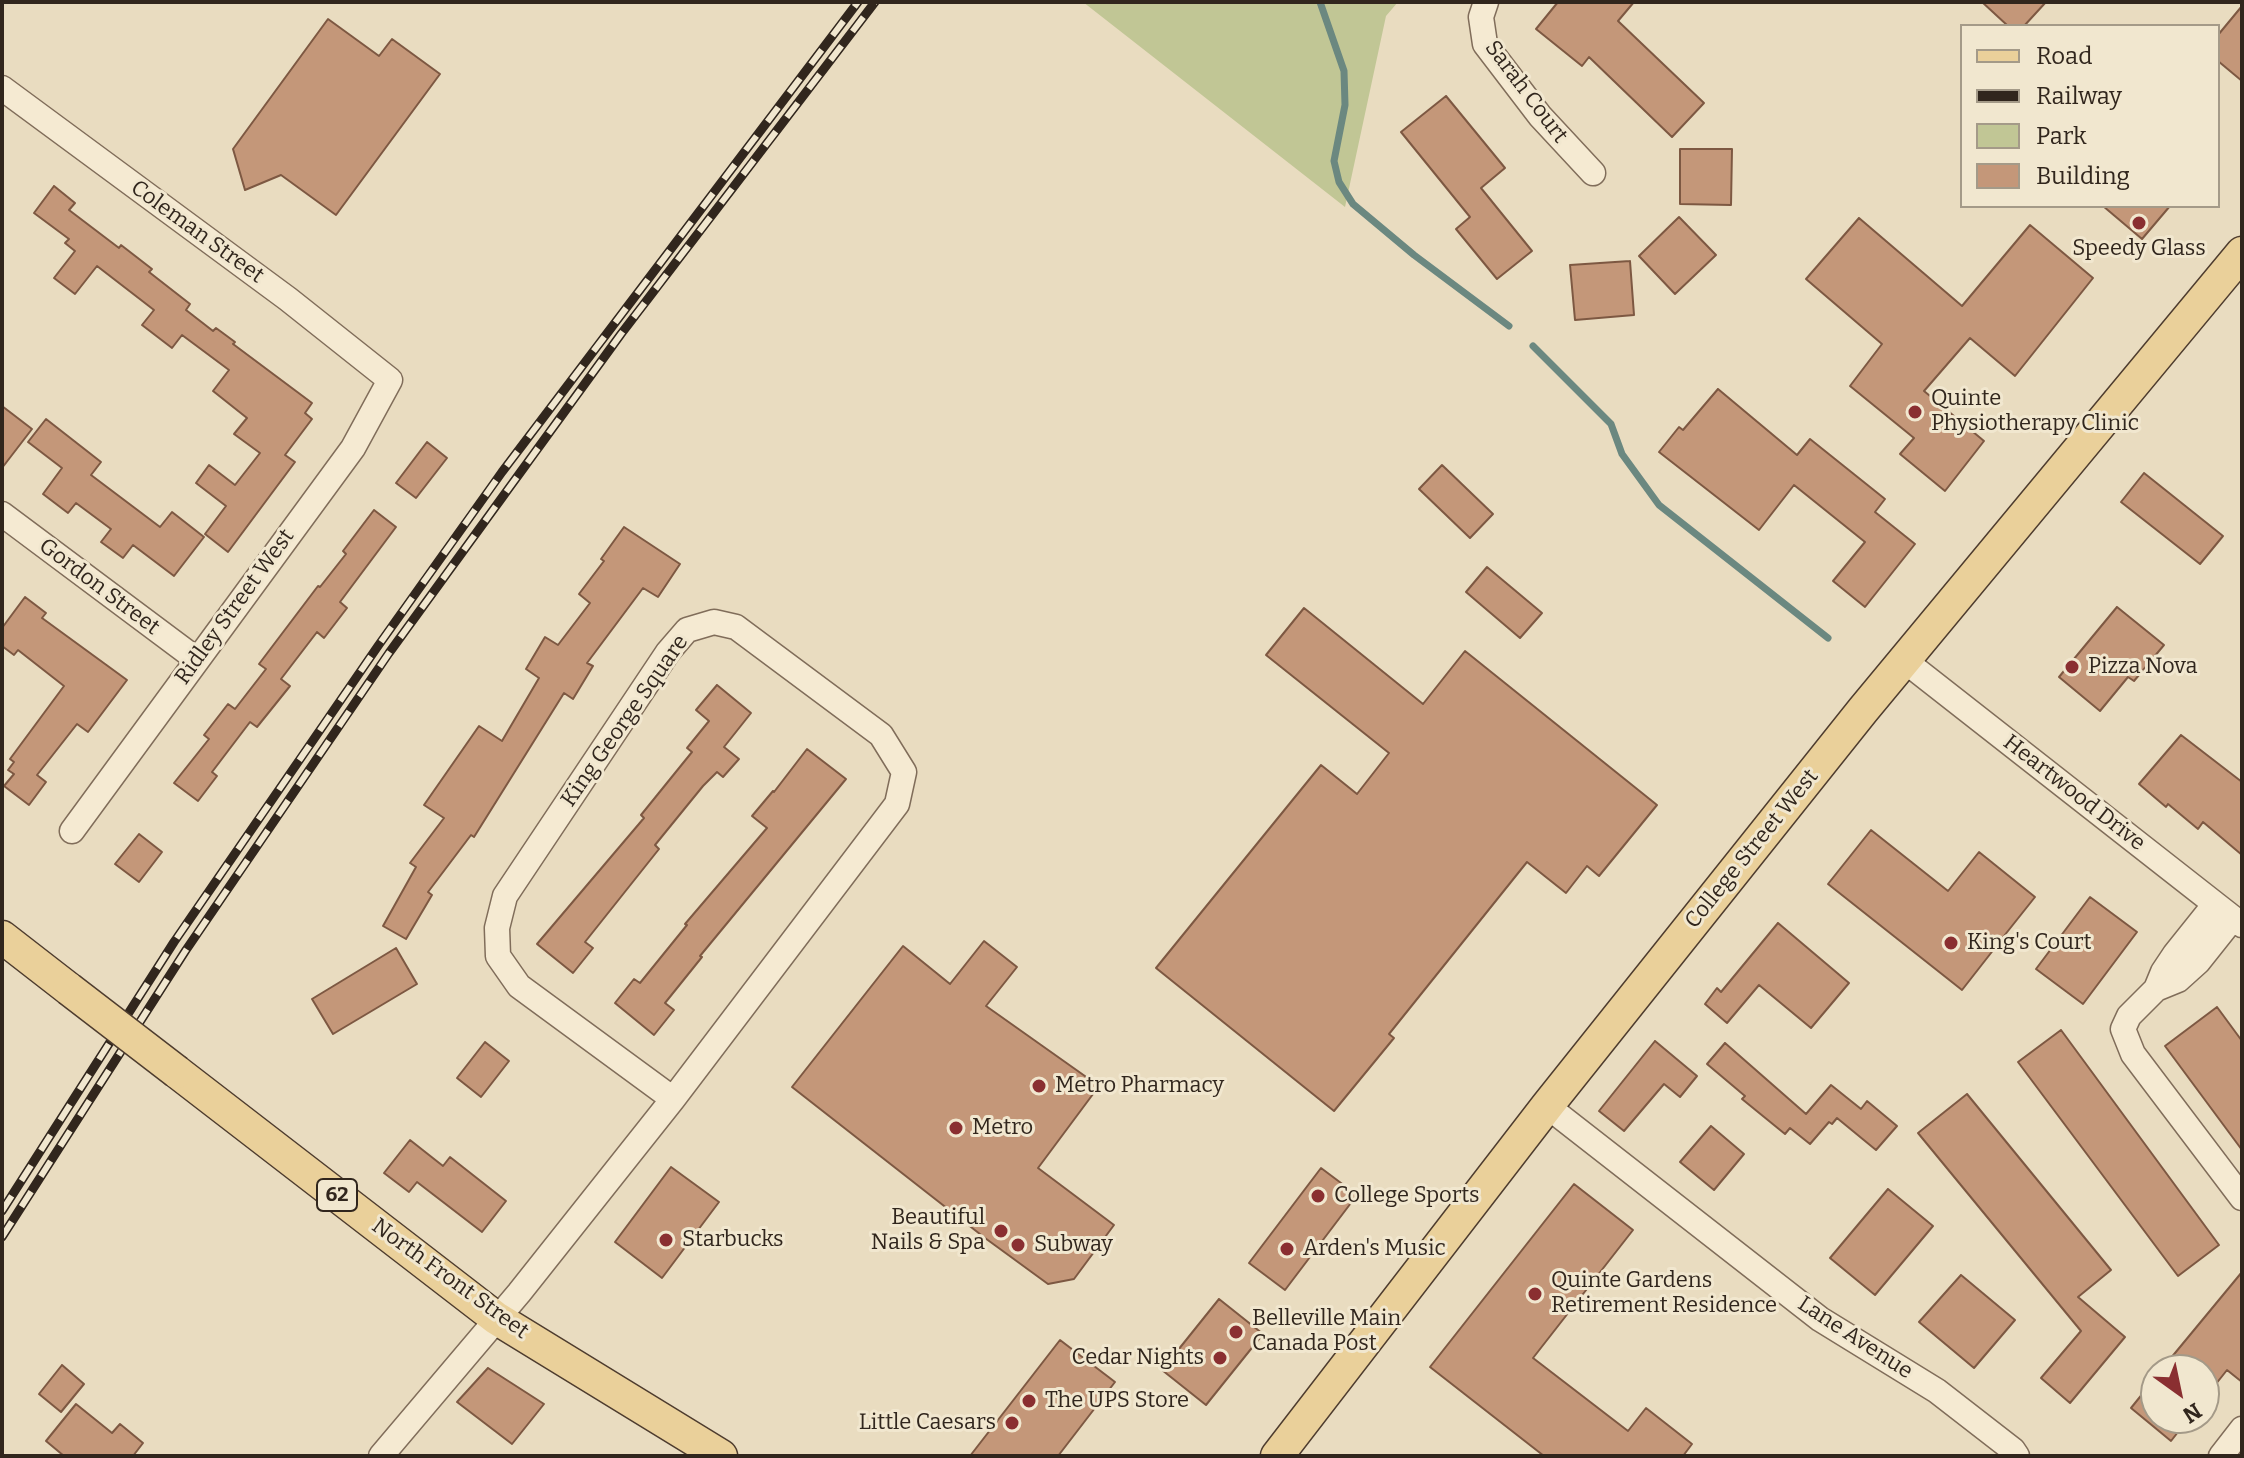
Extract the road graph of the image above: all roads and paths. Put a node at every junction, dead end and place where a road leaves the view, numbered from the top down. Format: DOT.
graph roads {
  1 [pos="1486,2"];
  2 [pos="2,88"];
  3 [pos="1593,173"];
  4 [pos="2242,253"];
  5 [pos="390,380"];
  6 [pos="2,514"];
  7 [pos="196,659"];
  8 [pos="1905,661"];
  9 [pos="72,831"];
  10 [pos="2230,915"];
  11 [pos="2,937"];
  12 [pos="673,1099"];
  13 [pos="1547,1106"];
  14 [pos="2242,1198"];
  15 [pos="496,1318"];
  16 [pos="2242,1429"];
  17 [pos="2015,1453"];
  18 [pos="381,1456"];
  19 [pos="721,1456"];
  20 [pos="1277,1456"];
  21 [pos="2221,1456"];
  1 -- 3 [label="street, Sarah Court"];
  2 -- 5 [label="street, Coleman Street"];
  4 -- 8 [label="main road, College Street West"];
  5 -- 7 [label="street, Ridley Street West"];
  6 -- 7 [label="street, Gordon Street"];
  7 -- 9 [label="street, Ridley Street West"];
  8 -- 10 [label="street, Heartwood Drive"];
  8 -- 13 [label="main road, College Street West"];
  10 -- 14 [label="street"];
  11 -- 15 [label="main road, North Front Street / 62, bridge"];
  12 -- 12 [label="street, King George Square"];
  12 -- 15 [label="street, King George Square"];
  13 -- 17 [label="street, Lane Avenue"];
  13 -- 20 [label="main road, College Street West"];
  15 -- 18 [label="street, King George Square"];
  15 -- 19 [label="main road, North Front Street / 62"];
  16 -- 21 [label="street"];
}
